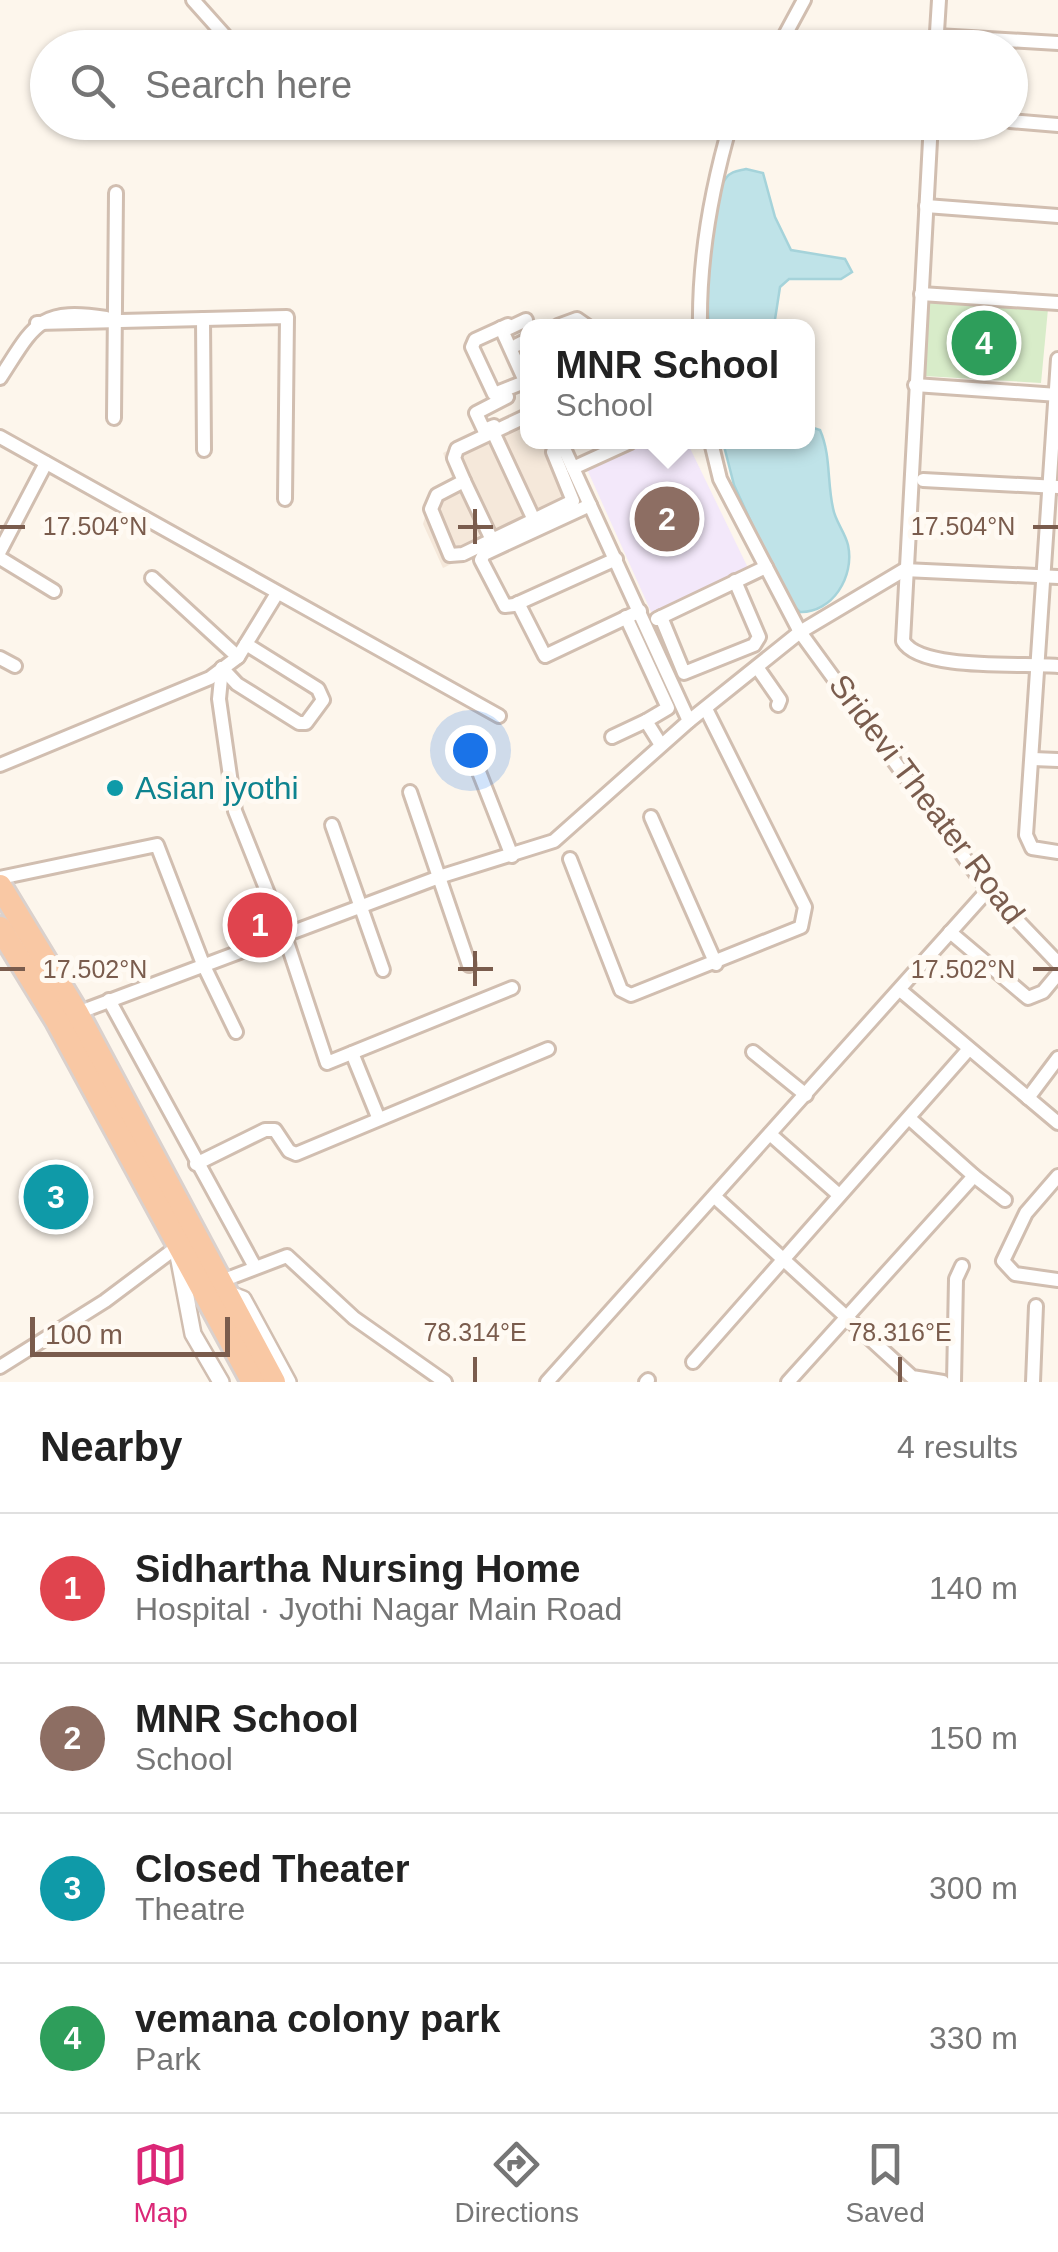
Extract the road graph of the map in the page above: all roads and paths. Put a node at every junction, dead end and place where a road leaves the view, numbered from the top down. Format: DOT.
graph roads {
  1 [pos="193,0"];
  2 [pos="804,0"];
  3 [pos="939,0"];
  4 [pos="220,30"];
  5 [pos="788,30"];
  6 [pos="937,30"];
  7 [pos="1028,43"];
  8 [pos="1058,43"];
  9 [pos="1028,122"];
  10 [pos="1058,125"];
  11 [pos="726,140"];
  12 [pos="930,140"];
  13 [pos="116,193"];
  14 [pos="926,206"];
  15 [pos="1058,216"];
  16 [pos="920,294"];
  17 [pos="1058,303"];
  18 [pos="118,319"];
  19 [pos="202,319"];
  20 [pos="700,319"];
  21 [pos="520,322"];
  22 [pos="506,326"];
  23 [pos="520,358"];
  24 [pos="1058,359"];
  25 [pos="520,368"];
  26 [pos="520,368"];
  27 [pos="0,378"];
  28 [pos="915,386"];
  29 [pos="1057,395"];
  30 [pos="520,416"];
  31 [pos="520,417"];
  32 [pos="114,418"];
  33 [pos="493,432"];
  34 [pos="0,436"];
  35 [pos="558,449"];
  36 [pos="559,449"];
  37 [pos="615,449"];
  38 [pos="714,449"];
  39 [pos="204,450"];
  40 [pos="46,463"];
  41 [pos="573,468"];
  42 [pos="923,480"];
  43 [pos="464,481"];
  44 [pos="1053,486"];
  45 [pos="577,490"];
  46 [pos="285,499"];
  47 [pos="590,505"];
  48 [pos="534,520"];
  49 [pos="492,540"];
  50 [pos="0,554"];
  51 [pos="616,559"];
  52 [pos="766,567"];
  53 [pos="904,570"];
  54 [pos="1042,576"];
  55 [pos="1058,577"];
  56 [pos="152,578"];
  57 [pos="735,582"];
  58 [pos="54,591"];
  59 [pos="276,595"];
  60 [pos="518,603"];
  61 [pos="660,617"];
  62 [pos="637,618"];
  63 [pos="800,632"];
  64 [pos="242,651"];
  65 [pos="0,658"];
  66 [pos="1039,664"];
  67 [pos="14,666"];
  68 [pos="1058,666"];
  69 [pos="222,668"];
  70 [pos="757,668"];
  71 [pos="778,705"];
  72 [pos="706,709"];
  73 [pos="499,716"];
  74 [pos="689,721"];
  75 [pos="646,722"];
  76 [pos="612,737"];
  77 [pos="662,745"];
  78 [pos="1033,759"];
  79 [pos="1058,760"];
  80 [pos="0,765"];
  81 [pos="479,772"];
  82 [pos="410,792"];
  83 [pos="651,816"];
  84 [pos="332,826"];
  85 [pos="1058,853"];
  86 [pos="512,856"];
  87 [pos="570,859"];
  88 [pos="442,876"];
  89 [pos="0,878"];
  90 [pos="0,886"];
  91 [pos="988,890"];
  92 [pos="361,907"];
  93 [pos="0,928"];
  94 [pos="950,932"];
  95 [pos="285,936"];
  96 [pos="1058,963"];
  97 [pos="202,964"];
  98 [pos="469,964"];
  99 [pos="716,964"];
  100 [pos="383,970"];
  101 [pos="1058,974"];
  102 [pos="512,988"];
  103 [pos="900,990"];
  104 [pos="108,1000"];
  105 [pos="77,1012"];
  106 [pos="236,1032"];
  107 [pos="548,1050"];
  108 [pos="968,1050"];
  109 [pos="753,1052"];
  110 [pos="352,1054"];
  111 [pos="1058,1058"];
  112 [pos="806,1095"];
  113 [pos="1028,1098"];
  114 [pos="378,1117"];
  115 [pos="909,1118"];
  116 [pos="1058,1123"];
  117 [pos="770,1134"];
  118 [pos="196,1164"];
  119 [pos="974,1176"];
  120 [pos="1058,1176"];
  121 [pos="840,1194"];
  122 [pos="715,1196"];
  123 [pos="1005,1200"];
  124 [pos="177,1247"];
  125 [pos="784,1258"];
  126 [pos="962,1266"];
  127 [pos="255,1267"];
  128 [pos="1058,1280"];
  129 [pos="221,1286"];
  130 [pos="1036,1306"];
  131 [pos="850,1318"];
  132 [pos="230,1321"];
  133 [pos="693,1362"];
  134 [pos="0,1367"];
  135 [pos="911,1380"];
  136 [pos="221,1382"];
  137 [pos="253,1382"];
  138 [pos="274,1382"];
  139 [pos="288,1382"];
  140 [pos="445,1382"];
  141 [pos="548,1382"];
  142 [pos="788,1382"];
  143 [pos="943,1382"];
  144 [pos="954,1382"];
  145 [pos="1033,1382"];
  1 -- 4 [label="street"];
  2 -- 5 [label="street"];
  3 -- 6 [label="street"];
  7 -- 8 [label="street"];
  9 -- 10 [label="street"];
  11 -- 20 [label="street"];
  12 -- 14 [label="street"];
  13 -- 18 [label="street"];
  14 -- 15 [label="street"];
  14 -- 16 [label="street"];
  16 -- 17 [label="street"];
  16 -- 28 [label="street"];
  18 -- 19 [label="street"];
  18 -- 27 [label="street"];
  18 -- 32 [label="street"];
  19 -- 39 [label="street"];
  19 -- 46 [label="street"];
  21 -- 22 [label="street"];
  22 -- 23 [label="street"];
  22 -- 25 [label="street"];
  24 -- 29 [label="street"];
  26 -- 30 [label="street"];
  28 -- 29 [label="street"];
  28 -- 53 [label="street"];
  29 -- 44 [label="street"];
  31 -- 33 [label="street"];
  33 -- 43 [label="street"];
  33 -- 48 [label="street"];
  34 -- 40 [label="street"];
  35 -- 45 [label="street"];
  36 -- 41 [label="street"];
  37 -- 41 [label="street"];
  38 -- 52 [label="street, Sridevi Theater Road"];
  40 -- 50 [label="street"];
  40 -- 59 [label="street"];
  41 -- 45 [label="street"];
  42 -- 44 [label="street"];
  43 -- 49 [label="street"];
  43 -- 49 [label="street"];
  44 -- 54 [label="street"];
  45 -- 47 [label="street"];
  45 -- 48 [label="street"];
  47 -- 51 [label="street"];
  47 -- 60 [label="street"];
  48 -- 49 [label="street"];
  50 -- 58 [label="street"];
  51 -- 60 [label="street"];
  51 -- 62 [label="street"];
  52 -- 57 [label="street"];
  52 -- 63 [label="street, Sridevi Theater Road"];
  53 -- 54 [label="street"];
  53 -- 63 [label="street"];
  53 -- 66 [label="street"];
  54 -- 55 [label="street"];
  54 -- 66 [label="street"];
  56 -- 64 [label="street"];
  57 -- 61 [label="street"];
  57 -- 61 [label="street"];
  59 -- 64 [label="street"];
  59 -- 73 [label="street"];
  60 -- 62 [label="street"];
  61 -- 62 [label="street"];
  62 -- 74 [label="street"];
  62 -- 75 [label="street"];
  63 -- 70 [label="street"];
  63 -- 91 [label="street, Sridevi Theater Road"];
  64 -- 69 [label="street"];
  64 -- 69 [label="street"];
  65 -- 67 [label="street"];
  66 -- 68 [label="street"];
  66 -- 78 [label="street"];
  69 -- 80 [label="street"];
  69 -- 95 [label="street"];
  70 -- 71 [label="street"];
  70 -- 72 [label="street"];
  72 -- 74 [label="street"];
  72 -- 99 [label="street"];
  74 -- 77 [label="street"];
  75 -- 76 [label="street"];
  75 -- 77 [label="street"];
  77 -- 86 [label="street"];
  78 -- 79 [label="street"];
  78 -- 85 [label="street"];
  81 -- 86 [label="street"];
  82 -- 88 [label="street"];
  83 -- 99 [label="street"];
  84 -- 92 [label="street"];
  86 -- 88 [label="street"];
  87 -- 99 [label="street"];
  88 -- 92 [label="street"];
  88 -- 98 [label="street"];
  89 -- 97 [label="street"];
  90 -- 105 [label="highway"];
  91 -- 94 [label="street"];
  91 -- 96 [label="street, Sridevi Theater Road"];
  92 -- 95 [label="street"];
  92 -- 100 [label="street"];
  93 -- 124 [label="highway"];
  94 -- 101 [label="street"];
  94 -- 103 [label="street"];
  95 -- 97 [label="street"];
  95 -- 110 [label="street"];
  97 -- 104 [label="street"];
  97 -- 106 [label="street"];
  102 -- 110 [label="street"];
  103 -- 108 [label="street"];
  103 -- 112 [label="street"];
  104 -- 105 [label="street"];
  104 -- 118 [label="street"];
  105 -- 129 [label="highway"];
  107 -- 114 [label="street"];
  108 -- 113 [label="street"];
  108 -- 115 [label="street"];
  109 -- 112 [label="street"];
  110 -- 114 [label="street"];
  111 -- 113 [label="street"];
  112 -- 117 [label="street"];
  113 -- 116 [label="street"];
  114 -- 118 [label="street"];
  115 -- 119 [label="street"];
  115 -- 121 [label="street"];
  117 -- 121 [label="street"];
  117 -- 122 [label="street"];
  118 -- 127 [label="street"];
  119 -- 123 [label="street"];
  119 -- 131 [label="street"];
  120 -- 128 [label="street"];
  121 -- 125 [label="street"];
  122 -- 125 [label="street"];
  122 -- 141 [label="street"];
  124 -- 132 [label="highway"];
  124 -- 134 [label="street"];
  124 -- 136 [label="street"];
  125 -- 131 [label="street"];
  125 -- 133 [label="street"];
  126 -- 144 [label="street"];
  127 -- 129 [label="street"];
  127 -- 140 [label="street"];
  129 -- 132 [label="highway"];
  129 -- 139 [label="street"];
  130 -- 145 [label="street"];
  131 -- 135 [label="street"];
  131 -- 142 [label="street"];
  132 -- 137 [label="highway"];
  132 -- 138 [label="highway"];
  135 -- 143 [label="street"];
}
